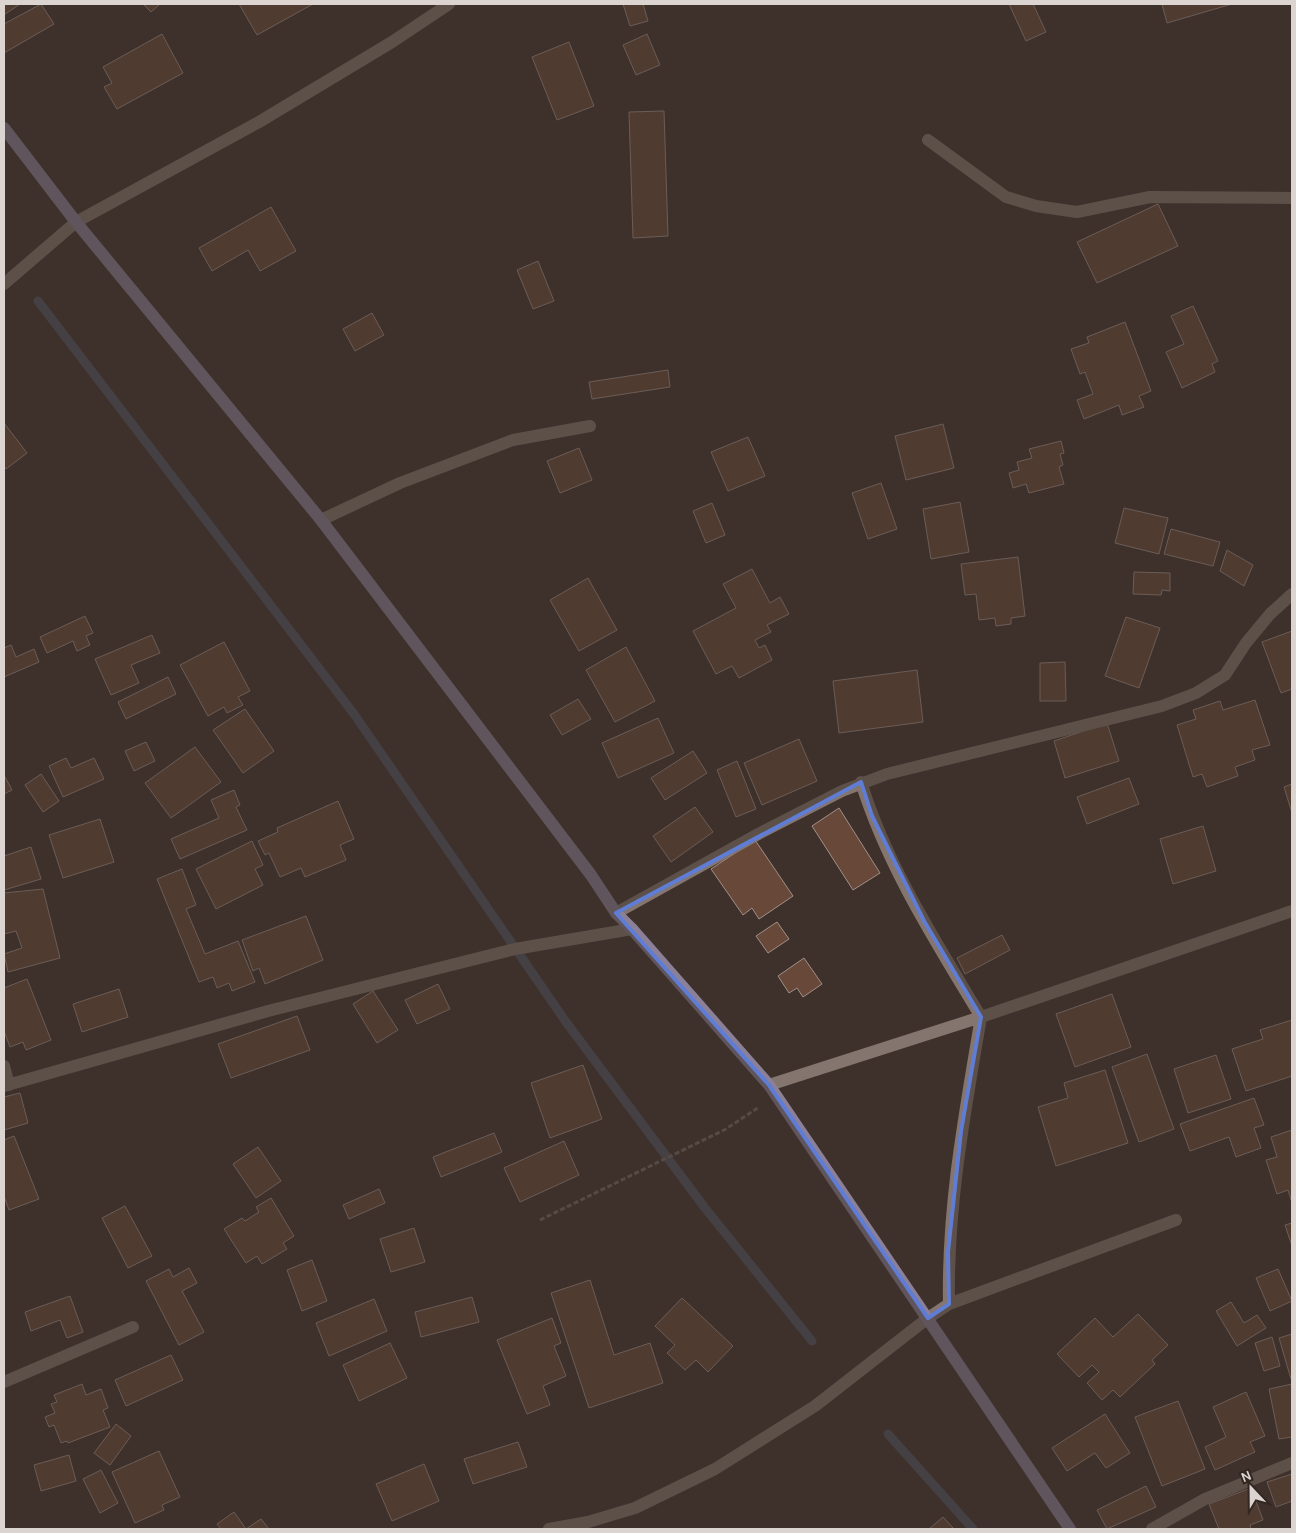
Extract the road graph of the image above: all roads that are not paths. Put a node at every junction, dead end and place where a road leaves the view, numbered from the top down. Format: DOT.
graph roads {
  1 [pos="450,4"];
  2 [pos="4,128"];
  3 [pos="928,140"];
  4 [pos="1292,198"];
  5 [pos="76,222"];
  6 [pos="4,284"];
  7 [pos="590,426"];
  8 [pos="321,520"];
  9 [pos="1292,594"];
  10 [pos="861,782"];
  11 [pos="1292,912"];
  12 [pos="616,914"];
  13 [pos="632,929"];
  14 [pos="981,1017"];
  15 [pos="4,1066"];
  16 [pos="7,1085"];
  17 [pos="771,1089"];
  18 [pos="1176,1220"];
  19 [pos="949,1304"];
  20 [pos="928,1318"];
  21 [pos="133,1327"];
  22 [pos="4,1382"];
  23 [pos="1292,1463"];
  24 [pos="549,1529"];
  25 [pos="1070,1529"];
  26 [pos="1152,1529"];
  1 -- 5 [label="street"];
  2 -- 5 [label="street"];
  3 -- 4 [label="street"];
  5 -- 6 [label="street"];
  5 -- 8 [label="street"];
  7 -- 8 [label="street"];
  8 -- 12 [label="street"];
  9 -- 10 [label="street"];
  10 -- 12 [label="street"];
  10 -- 14 [label="street"];
  11 -- 14 [label="street"];
  12 -- 13 [label="street"];
  13 -- 16 [label="street"];
  13 -- 17 [label="street"];
  14 -- 17 [label="street"];
  14 -- 19 [label="street"];
  15 -- 16 [label="street"];
  17 -- 20 [label="street"];
  18 -- 19 [label="street"];
  19 -- 20 [label="street"];
  20 -- 24 [label="street"];
  20 -- 25 [label="street"];
  21 -- 22 [label="street"];
  23 -- 26 [label="street"];
}
